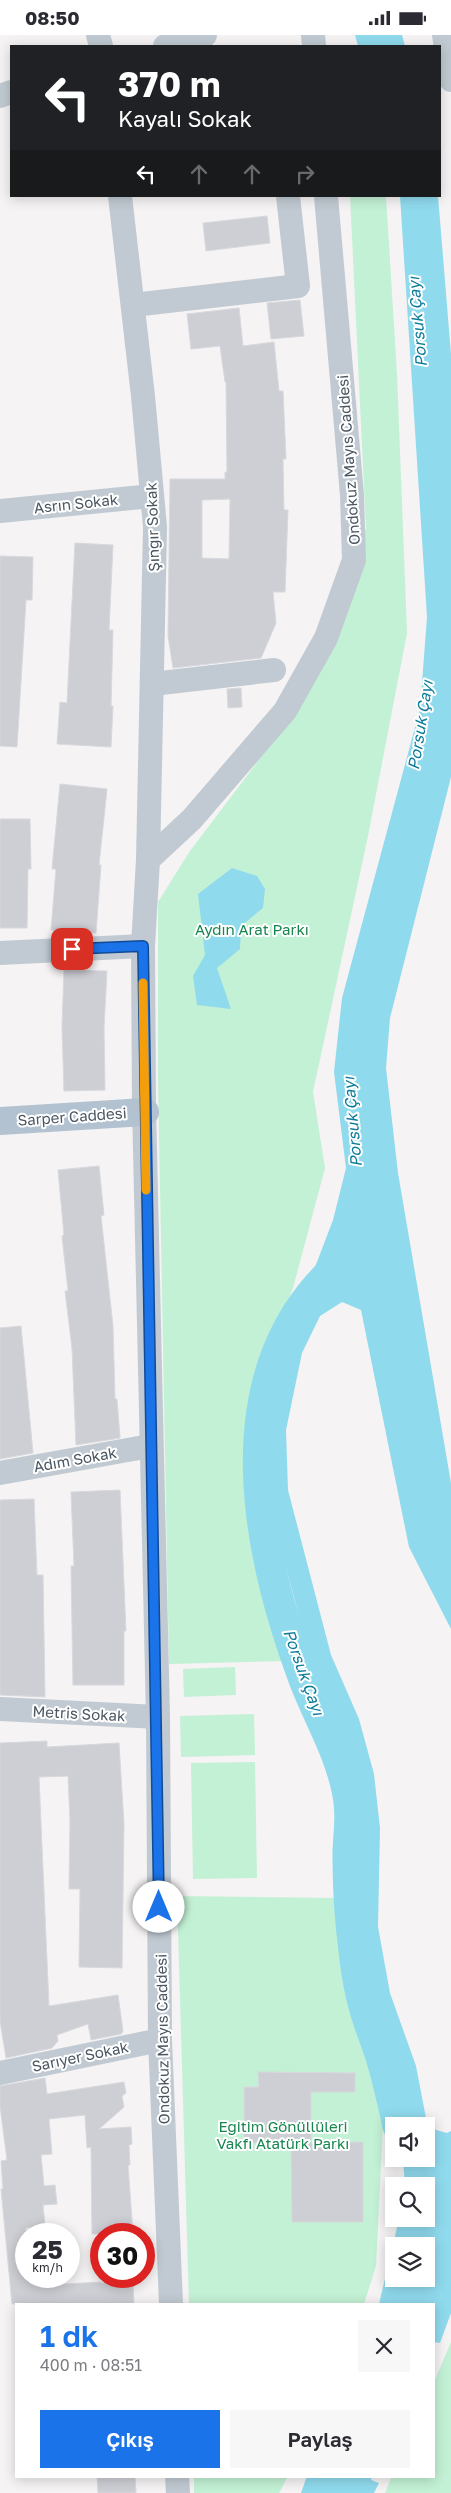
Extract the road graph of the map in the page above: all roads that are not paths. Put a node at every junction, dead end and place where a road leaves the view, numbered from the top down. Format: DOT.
graph roads {
  1 [pos="205,35"];
  2 [pos="444,35"];
  3 [pos="169,45"];
  4 [pos="451,80"];
  5 [pos="120,197"];
  6 [pos="288,197"];
  7 [pos="326,197"];
  8 [pos="133,305"];
  9 [pos="152,496"];
  10 [pos="0,511"];
  11 [pos="274,670"];
  12 [pos="152,684"];
  13 [pos="148,860"];
  14 [pos="143,946"];
  15 [pos="0,953"];
  16 [pos="144,1104"];
  17 [pos="0,1106"];
  18 [pos="0,1121"];
  19 [pos="150,1445"];
  20 [pos="0,1473"];
  21 [pos="0,1709"];
  22 [pos="158,1717"];
  23 [pos="160,2040"];
  24 [pos="0,2073"];
  25 [pos="171,2303"];
  26 [pos="178,2478"];
  27 [pos="178,2493"];
  1 -- 3 [label="street"];
  2 -- 4 [label="street"];
  5 -- 8 [label="street, Şıngır Sokak"];
  6 -- 8 [label="street"];
  7 -- 13 [label="street, Ondokuz Mayıs Caddesi"];
  8 -- 9 [label="street, Şıngır Sokak"];
  9 -- 10 [label="street, Asrın Sokak"];
  9 -- 12 [label="street, Şıngır Sokak"];
  11 -- 12 [label="street"];
  12 -- 13 [label="street, Şıngır Sokak"];
  13 -- 14 [label="street, Ondokuz Mayıs Caddesi"];
  14 -- 15 [label="street"];
  14 -- 16 [label="street, Ondokuz Mayıs Caddesi"];
  16 -- 17 [label="main road, Sarper Caddesi"];
  16 -- 18 [label="main road, Sarper Caddesi"];
  16 -- 19 [label="street, Ondokuz Mayıs Caddesi"];
  19 -- 20 [label="street, Adım Sokak"];
  19 -- 22 [label="street, Ondokuz Mayıs Caddesi"];
  21 -- 22 [label="street, Metris Sokak"];
  22 -- 23 [label="street, Ondokuz Mayıs Caddesi"];
  23 -- 24 [label="street, Sarıyer Sokak"];
  23 -- 25 [label="street, Ondokuz Mayıs Caddesi"];
  26 -- 27 [label="street"];
}
